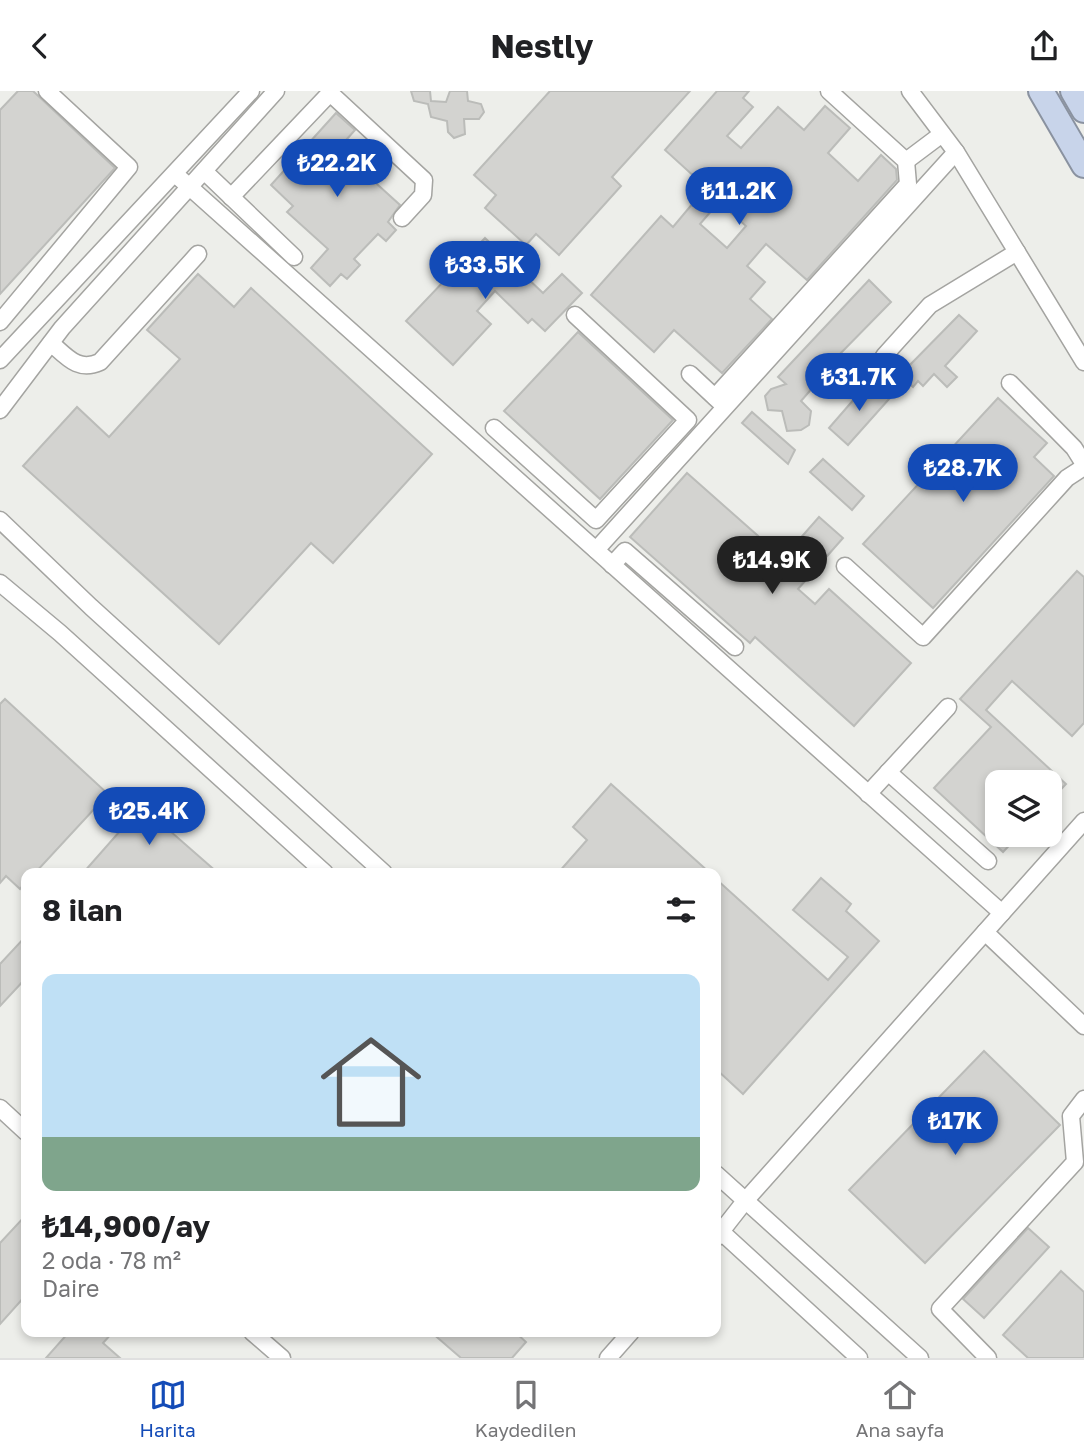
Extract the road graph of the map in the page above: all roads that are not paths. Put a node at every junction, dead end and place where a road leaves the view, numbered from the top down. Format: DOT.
graph roads {
  1 [pos="47,91"];
  2 [pos="251,91"];
  3 [pos="276,91"];
  4 [pos="829,91"];
  5 [pos="910,91"];
  6 [pos="1041,91"];
  7 [pos="1073,91"];
  8 [pos="1084,110"];
  9 [pos="942,134"];
  10 [pos="956,152"];
  11 [pos="906,161"];
  12 [pos="1084,165"];
  13 [pos="204,171"];
  14 [pos="175,174"];
  15 [pos="190,187"];
  16 [pos="231,197"];
  17 [pos="402,218"];
  18 [pos="1017,252"];
  19 [pos="198,254"];
  20 [pos="295,257"];
  21 [pos="13,309"];
  22 [pos="575,314"];
  23 [pos="0,322"];
  24 [pos="33,327"];
  25 [pos="51,343"];
  26 [pos="884,356"];
  27 [pos="0,360"];
  28 [pos="1084,362"];
  29 [pos="690,374"];
  30 [pos="1010,383"];
  31 [pos="720,402"];
  32 [pos="0,409"];
  33 [pos="494,428"];
  34 [pos="520,452"];
  35 [pos="1084,465"];
  36 [pos="505,468"];
  37 [pos="0,520"];
  38 [pos="596,550"];
  39 [pos="612,565"];
  40 [pos="845,566"];
  41 [pos="0,583"];
  42 [pos="735,647"];
  43 [pos="948,707"];
  44 [pos="888,772"];
  45 [pos="868,793"];
  46 [pos="1084,821"];
  47 [pos="988,862"];
  48 [pos="319,868"];
  49 [pos="378,868"];
  50 [pos="1002,913"];
  51 [pos="985,932"];
  52 [pos="1084,1026"];
  53 [pos="1084,1099"];
  54 [pos="0,1108"];
  55 [pos="21,1127"];
  56 [pos="1079,1166"];
  57 [pos="721,1179"];
  58 [pos="745,1201"];
  59 [pos="721,1228"];
  60 [pos="721,1236"];
  61 [pos="258,1337"];
  62 [pos="627,1337"];
  63 [pos="282,1358"];
  64 [pos="608,1358"];
  65 [pos="859,1358"];
  66 [pos="920,1358"];
  67 [pos="988,1358"];
  1 -- 21 [label="street"];
  2 -- 14 [label="street"];
  3 -- 13 [label="street"];
  4 -- 11 [label="street"];
  5 -- 9 [label="street"];
  6 -- 12 [label="highway"];
  7 -- 8 [label="highway"];
  9 -- 10 [label="street"];
  9 -- 11 [label="street"];
  10 -- 18 [label="street"];
  10 -- 31 [label="street"];
  11 -- 31 [label="street"];
  13 -- 15 [label="street"];
  13 -- 16 [label="street"];
  14 -- 15 [label="street"];
  14 -- 24 [label="street"];
  15 -- 25 [label="street"];
  15 -- 36 [label="street"];
  16 -- 17 [label="street"];
  16 -- 20 [label="street"];
  18 -- 26 [label="street"];
  18 -- 28 [label="street"];
  19 -- 25 [label="street"];
  21 -- 23 [label="street"];
  21 -- 24 [label="street"];
  22 -- 34 [label="street"];
  24 -- 27 [label="street"];
  25 -- 32 [label="street"];
  29 -- 31 [label="street"];
  30 -- 35 [label="street"];
  31 -- 38 [label="street"];
  33 -- 34 [label="street"];
  34 -- 36 [label="street"];
  35 -- 40 [label="street"];
  36 -- 38 [label="street"];
  37 -- 49 [label="street"];
  38 -- 39 [label="street"];
  39 -- 42 [label="street"];
  39 -- 45 [label="street"];
  41 -- 48 [label="street"];
  43 -- 44 [label="street"];
  44 -- 45 [label="street"];
  44 -- 47 [label="street"];
  45 -- 50 [label="street"];
  46 -- 50 [label="street"];
  50 -- 51 [label="street"];
  51 -- 52 [label="street"];
  51 -- 58 [label="street"];
  53 -- 56 [label="street"];
  54 -- 55 [label="street"];
  56 -- 67 [label="street"];
  57 -- 58 [label="street"];
  58 -- 59 [label="street"];
  58 -- 66 [label="street"];
  60 -- 65 [label="street"];
  61 -- 63 [label="street"];
  62 -- 64 [label="street"];
}
